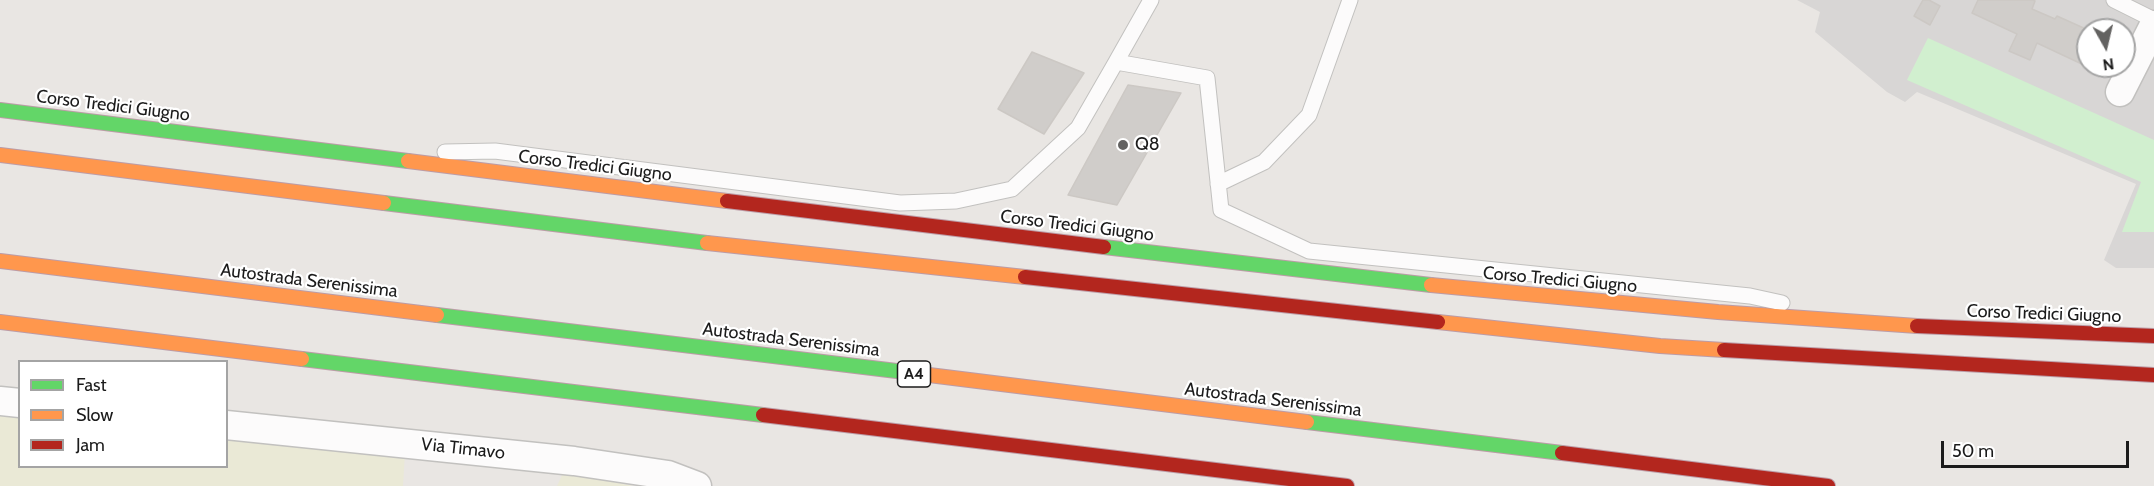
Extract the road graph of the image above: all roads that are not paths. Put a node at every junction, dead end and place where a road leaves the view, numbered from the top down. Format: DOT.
graph roads {
  1 [pos="1150,0"];
  2 [pos="1350,0"];
  3 [pos="2114,0"];
  4 [pos="2154,20"];
  5 [pos="2154,25"];
  6 [pos="1116,62"];
  7 [pos="2120,92"];
  8 [pos="0,110"];
  9 [pos="343,153"];
  10 [pos="0,155"];
  11 [pos="1218,184"];
  12 [pos="0,261"];
  13 [pos="0,322"];
  14 [pos="1876,324"];
  15 [pos="2154,336"];
  16 [pos="2154,375"];
  17 [pos="0,401"];
  18 [pos="18,403"];
  19 [pos="228,425"];
  20 [pos="698,486"];
  21 [pos="1347,486"];
  22 [pos="1828,486"];
  1 -- 6 [label="lane"];
  2 -- 11 [label="lane"];
  3 -- 4 [label="lane"];
  5 -- 7 [label="street"];
  6 -- 9 [label="lane"];
  6 -- 11 [label="lane"];
  8 -- 9 [label="highway, Corso Tredici Giugno"];
  9 -- 14 [label="highway, Corso Tredici Giugno"];
  10 -- 16 [label="highway"];
  11 -- 14 [label="lane"];
  12 -- 22 [label="highway, Autostrada Serenissima / A4"];
  13 -- 21 [label="highway"];
  14 -- 15 [label="highway, Corso Tredici Giugno"];
  17 -- 18 [label="street"];
  19 -- 20 [label="street, Via Timavo"];
}
